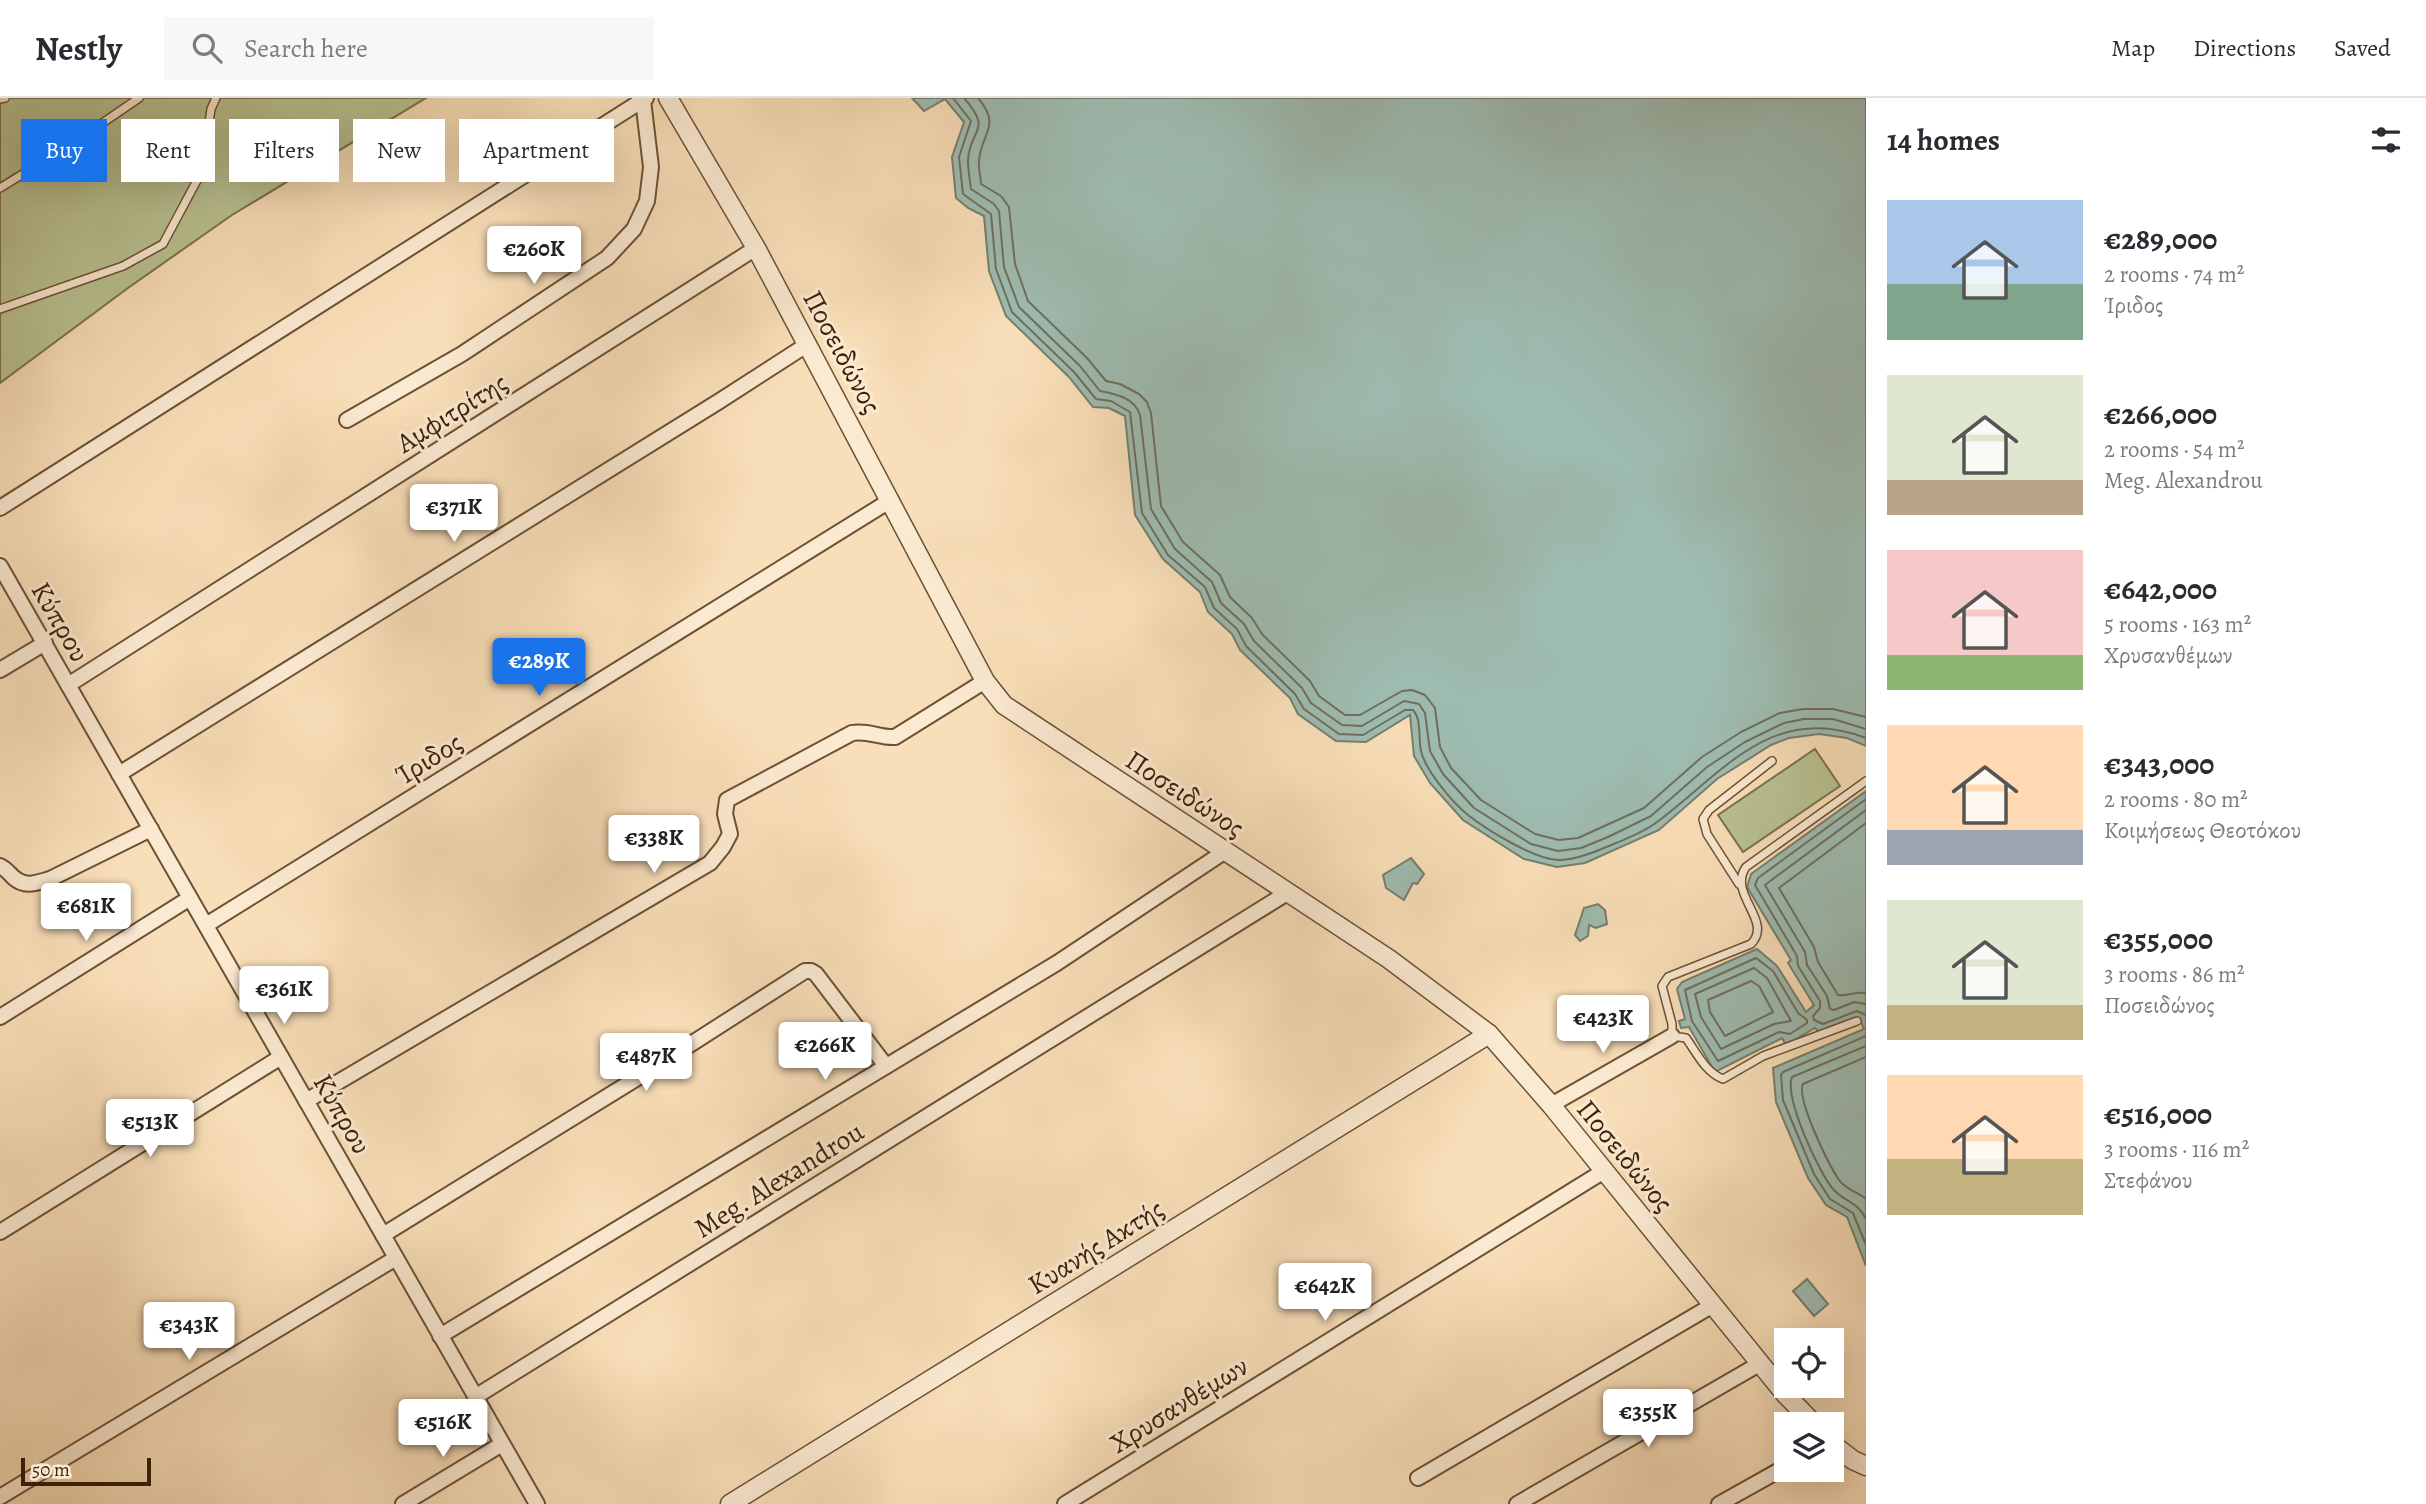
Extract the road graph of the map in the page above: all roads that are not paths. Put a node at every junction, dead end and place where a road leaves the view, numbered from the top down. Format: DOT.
graph roads {
  1 [pos="5,98"];
  2 [pos="139,98"];
  3 [pos="216,98"];
  4 [pos="667,98"];
  5 [pos="0,99"];
  6 [pos="645,99"];
  7 [pos="0,188"];
  8 [pos="756,248"];
  9 [pos="0,309"];
  10 [pos="808,344"];
  11 [pos="347,420"];
  12 [pos="891,500"];
  13 [pos="0,508"];
  14 [pos="0,566"];
  15 [pos="45,643"];
  16 [pos="0,670"];
  17 [pos="985,681"];
  18 [pos="68,685"];
  19 [pos="1772,761"];
  20 [pos="119,774"];
  21 [pos="1866,781"];
  22 [pos="151,829"];
  23 [pos="1224,852"];
  24 [pos="0,866"];
  25 [pos="1739,884"];
  26 [pos="1287,893"];
  27 [pos="190,898"];
  28 [pos="206,925"];
  29 [pos="0,1017"];
  30 [pos="1857,1021"];
  31 [pos="1489,1034"];
  32 [pos="1672,1036"];
  33 [pos="281,1057"];
  34 [pos="886,1066"];
  35 [pos="306,1101"];
  36 [pos="1551,1105"];
  37 [pos="1604,1171"];
  38 [pos="0,1232"];
  39 [pos="383,1235"];
  40 [pos="396,1258"];
  41 [pos="1713,1305"];
  42 [pos="440,1336"];
  43 [pos="1761,1363"];
  44 [pos="475,1397"];
  45 [pos="1804,1412"];
  46 [pos="502,1444"];
  47 [pos="1844,1453"];
  48 [pos="1866,1466"];
  49 [pos="1774,1473"];
  50 [pos="1418,1478"];
  51 [pos="0,1497"];
  52 [pos="403,1504"];
  53 [pos="537,1504"];
  54 [pos="730,1504"];
  55 [pos="1065,1504"];
  56 [pos="1517,1504"];
  57 [pos="1719,1504"];
  1 -- 5 [label="lane"];
  2 -- 7 [label="lane"];
  3 -- 9 [label="lane"];
  4 -- 8 [label="street, Ποσειδώνος"];
  6 -- 11 [label="street"];
  6 -- 13 [label="street"];
  8 -- 10 [label="street, Ποσειδώνος"];
  8 -- 18 [label="street, Αμφιτρίτης"];
  10 -- 12 [label="street, Ποσειδώνος"];
  10 -- 20 [label="street"];
  12 -- 17 [label="street, Ποσειδώνος"];
  12 -- 28 [label="street, Ίριδος"];
  14 -- 15 [label="street, Κύπρου"];
  15 -- 16 [label="street"];
  15 -- 18 [label="street, Κύπρου"];
  17 -- 23 [label="street, Ποσειδώνος"];
  17 -- 35 [label="street"];
  18 -- 20 [label="street, Κύπρου"];
  19 -- 25 [label="lane"];
  20 -- 22 [label="street, Κύπρου"];
  21 -- 25 [label="lane"];
  22 -- 24 [label="street"];
  22 -- 27 [label="street, Κύπρου"];
  23 -- 26 [label="street, Ποσειδώνος"];
  23 -- 34 [label="street"];
  25 -- 32 [label="lane"];
  26 -- 31 [label="street, Ποσειδώνος"];
  26 -- 44 [label="street, Meg. Alexandrou"];
  27 -- 28 [label="street, Κύπρου"];
  27 -- 29 [label="street"];
  28 -- 33 [label="street, Κύπρου"];
  30 -- 32 [label="lane"];
  31 -- 36 [label="street, Ποσειδώνος"];
  31 -- 54 [label="street, Κυανής Ακτής"];
  32 -- 36 [label="street"];
  33 -- 35 [label="street, Κύπρου"];
  33 -- 38 [label="street"];
  34 -- 39 [label="street"];
  34 -- 42 [label="street"];
  35 -- 39 [label="street, Κύπρου"];
  36 -- 37 [label="street, Ποσειδώνος"];
  37 -- 41 [label="street, Ποσειδώνος"];
  37 -- 55 [label="street, Χρυσανθέμων"];
  39 -- 40 [label="street, Κύπρου"];
  40 -- 42 [label="street, Κύπρου"];
  40 -- 51 [label="street"];
  41 -- 43 [label="street, Ποσειδώνος"];
  41 -- 50 [label="street"];
  42 -- 44 [label="street, Κύπρου"];
  43 -- 45 [label="street, Ποσειδώνος"];
  43 -- 56 [label="street"];
  44 -- 46 [label="street, Κύπρου"];
  46 -- 52 [label="street"];
  46 -- 53 [label="street, Κύπρου"];
  47 -- 48 [label="street"];
  49 -- 57 [label="street"];
}
